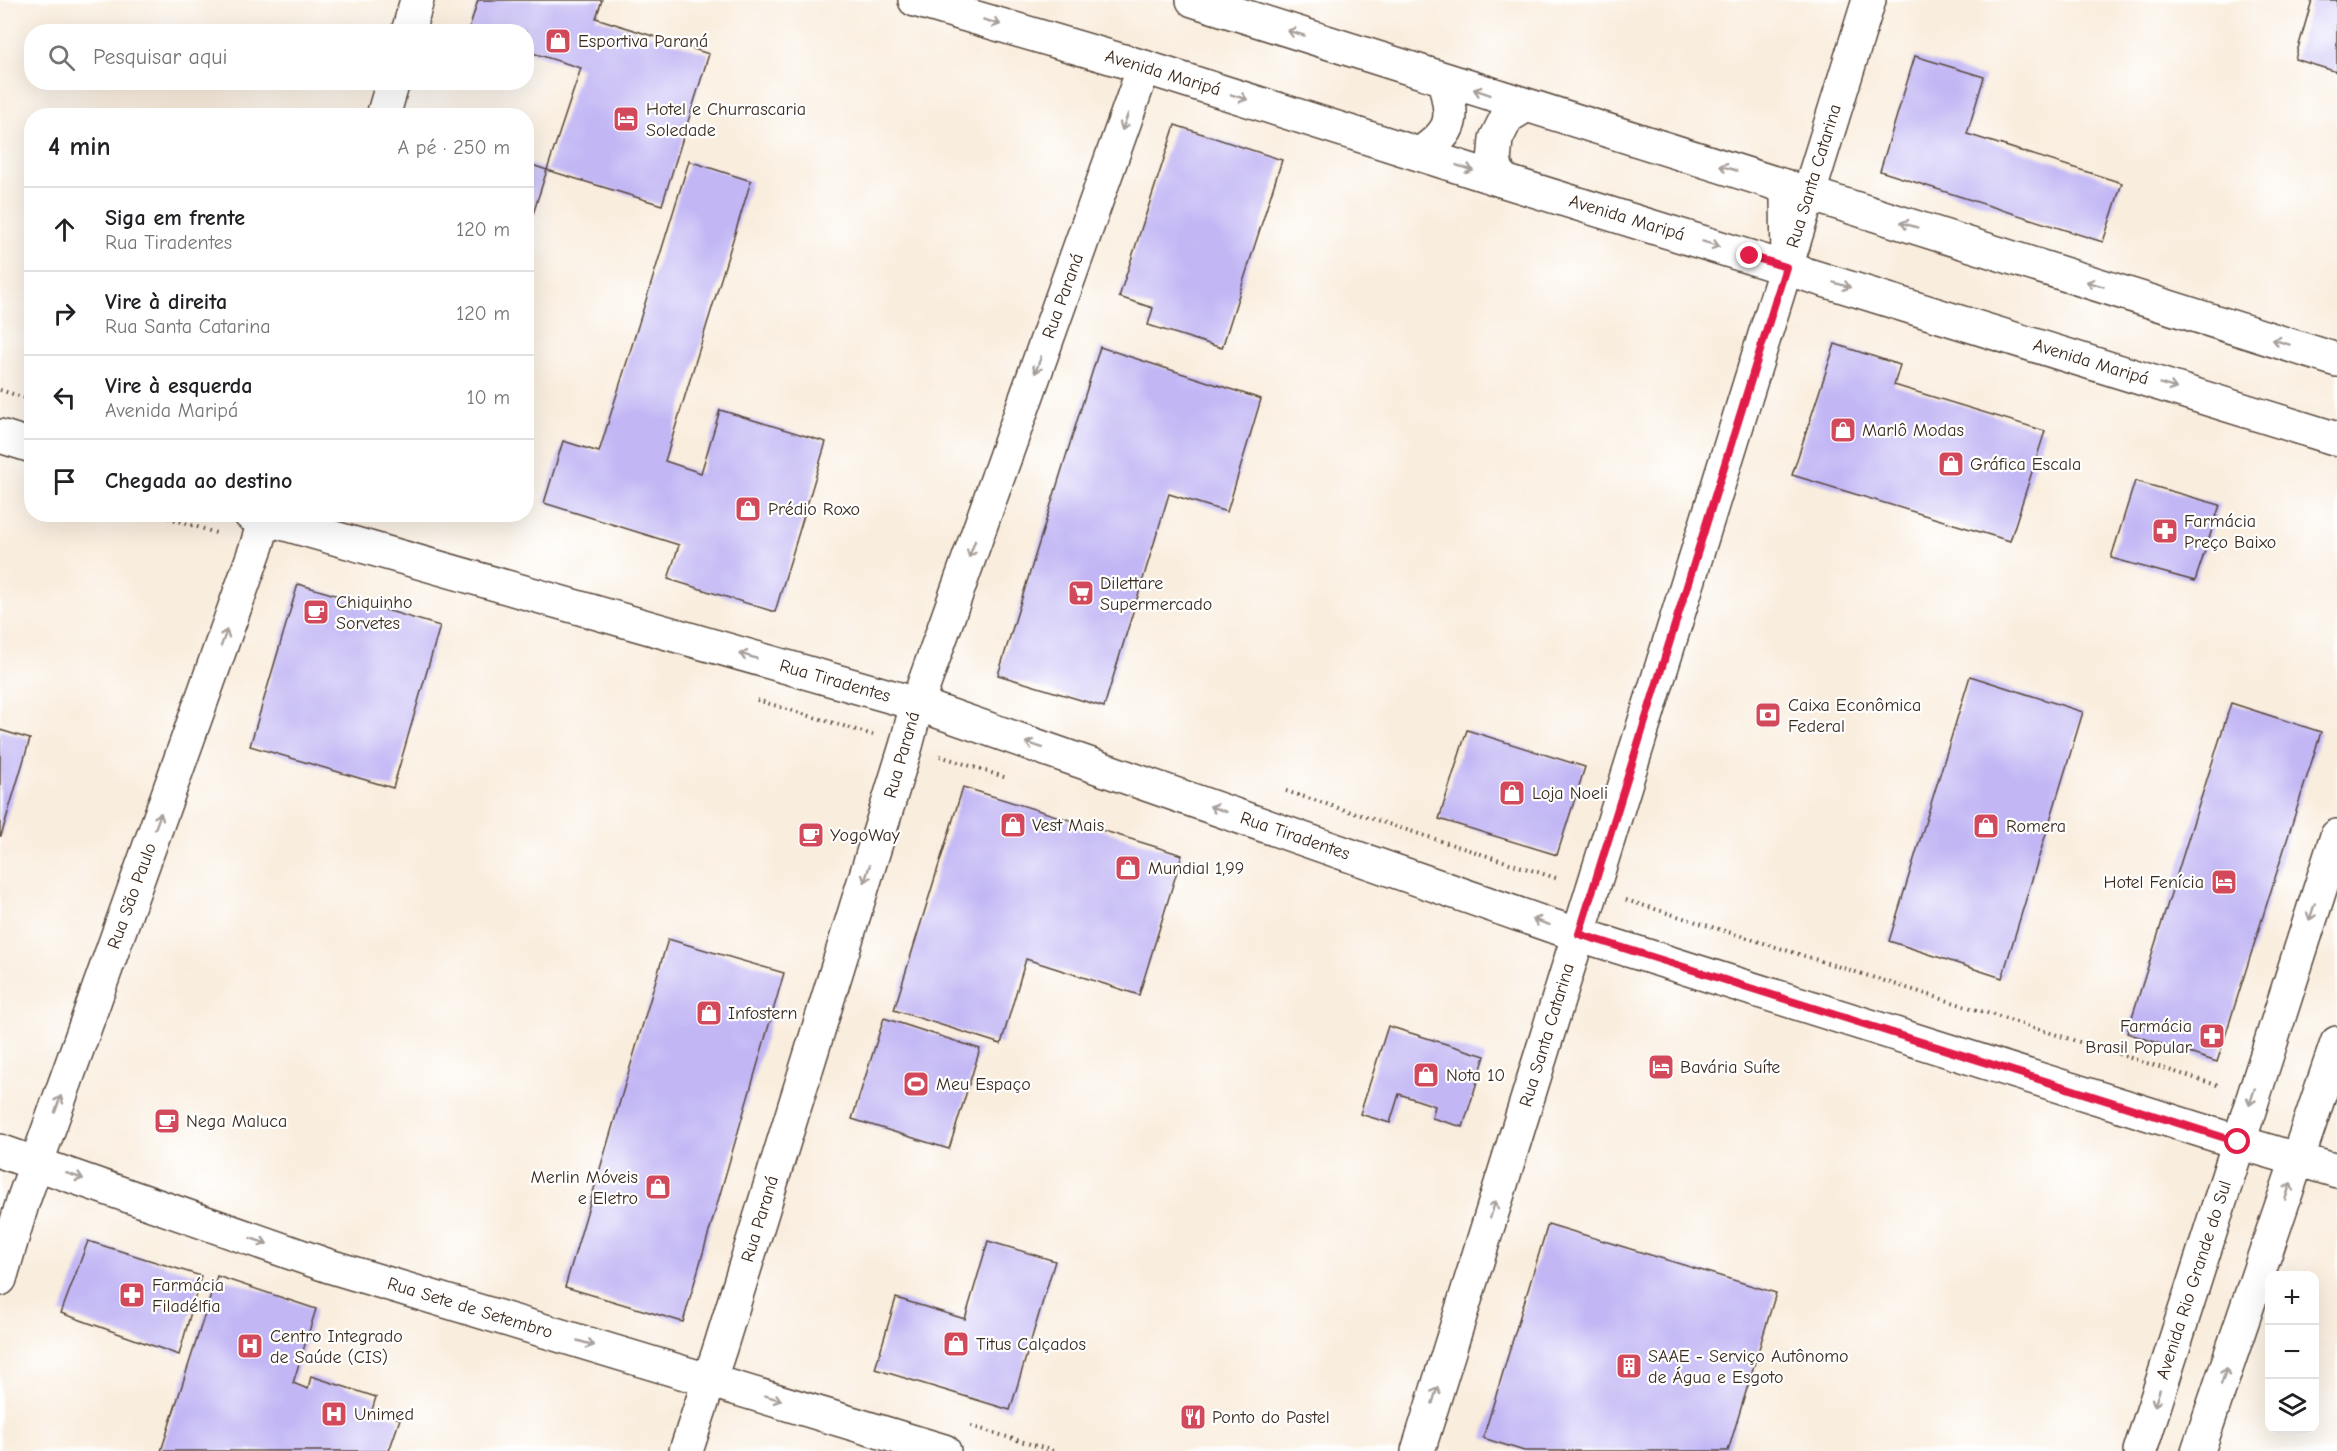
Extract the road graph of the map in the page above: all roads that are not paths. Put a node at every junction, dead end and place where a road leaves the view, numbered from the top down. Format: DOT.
graph roads {
  1 [pos="417,0"];
  2 [pos="915,0"];
  3 [pos="1193,0"];
  4 [pos="1869,0"];
  5 [pos="410,24"];
  6 [pos="1144,67"];
  7 [pos="1444,80"];
  8 [pos="391,90"];
  9 [pos="1524,106"];
  10 [pos="385,108"];
  11 [pos="1420,153"];
  12 [pos="1501,180"];
  13 [pos="1796,190"];
  14 [pos="1787,264"];
  15 [pos="2337,360"];
  16 [pos="0,436"];
  17 [pos="2337,439"];
  18 [pos="24,444"];
  19 [pos="258,522"];
  20 [pos="281,522"];
  21 [pos="917,704"];
  22 [pos="2337,836"];
  23 [pos="1579,934"];
  24 [pos="2337,1043"];
  25 [pos="2238,1142"];
  26 [pos="0,1151"];
  27 [pos="2299,1160"];
  28 [pos="36,1162"];
  29 [pos="2337,1171"];
  30 [pos="0,1279"];
  31 [pos="710,1379"];
  32 [pos="686,1451"];
  33 [pos="944,1451"];
  34 [pos="1418,1451"];
  35 [pos="2140,1451"];
  36 [pos="2199,1451"];
  1 -- 5 [label="street"];
  2 -- 6 [label="street, Avenida Maripá, one-way"];
  7 -- 3 [label="street, one-way"];
  4 -- 13 [label="street, Rua Santa Catarina"];
  6 -- 11 [label="street, Avenida Maripá, one-way"];
  6 -- 21 [label="street, Rua Paraná, one-way"];
  9 -- 7 [label="street, one-way"];
  7 -- 11 [label="street"];
  8 -- 10 [label="street"];
  9 -- 12 [label="street"];
  13 -- 9 [label="street, one-way"];
  11 -- 12 [label="street, Avenida Maripá, one-way"];
  12 -- 14 [label="street, Avenida Maripá, one-way"];
  13 -- 14 [label="street, Rua Santa Catarina"];
  15 -- 13 [label="street, one-way"];
  14 -- 17 [label="street, Avenida Maripá, one-way"];
  14 -- 23 [label="street, Rua Santa Catarina"];
  16 -- 18 [label="street"];
  28 -- 19 [label="street, Rua São Paulo, one-way"];
  21 -- 20 [label="street, Rua Tiradentes, one-way"];
  23 -- 21 [label="street, Rua Tiradentes, one-way"];
  21 -- 31 [label="street, Rua Paraná, one-way"];
  22 -- 25 [label="street, Avenida Rio Grande do Sul, one-way"];
  23 -- 25 [label="street, Rua Tiradentes"];
  34 -- 23 [label="street, Rua Santa Catarina, one-way"];
  24 -- 27 [label="street"];
  25 -- 27 [label="street, Rua Tiradentes"];
  25 -- 35 [label="street, Avenida Rio Grande do Sul, one-way"];
  26 -- 28 [label="street, Rua Sete de Setembro"];
  27 -- 29 [label="street, Rua Tiradentes"];
  36 -- 27 [label="street, one-way"];
  28 -- 30 [label="street, Rua São Paulo"];
  28 -- 31 [label="street, Rua Sete de Setembro, one-way"];
  31 -- 32 [label="street, Rua Paraná"];
  31 -- 33 [label="street, Rua Sete de Setembro, one-way"];
}
